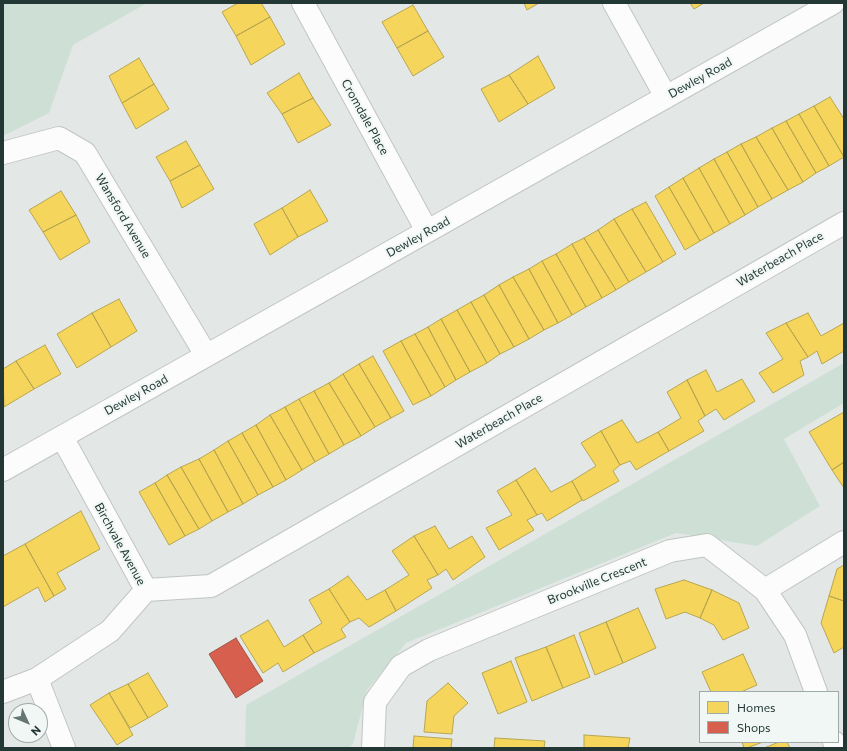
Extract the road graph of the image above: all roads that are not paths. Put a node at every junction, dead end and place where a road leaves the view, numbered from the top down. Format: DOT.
graph roads {
  1 [pos="303,3"];
  2 [pos="614,3"];
  3 [pos="833,3"];
  4 [pos="666,97"];
  5 [pos="3,154"];
  6 [pos="844,223"];
  7 [pos="427,231"];
  8 [pos="206,356"];
  9 [pos="62,437"];
  10 [pos="3,470"];
  11 [pos="844,542"];
  12 [pos="146,590"];
  13 [pos="766,590"];
  14 [pos="37,679"];
  15 [pos="816,691"];
  16 [pos="3,692"];
  17 [pos="64,748"];
  18 [pos="373,748"];
  1 -- 7 [label="street, Cromdale Place"];
  2 -- 4 [label="street"];
  3 -- 4 [label="street, Dewley Road"];
  4 -- 7 [label="street, Dewley Road"];
  5 -- 8 [label="street, Wansford Avenue"];
  6 -- 12 [label="street, Waterbeach Place"];
  7 -- 8 [label="street, Dewley Road"];
  8 -- 9 [label="street, Dewley Road"];
  9 -- 10 [label="street, Dewley Road"];
  9 -- 12 [label="street, Birchvale Avenue"];
  11 -- 13 [label="street"];
  12 -- 14 [label="street, Birchvale Avenue"];
  13 -- 15 [label="street, Brookville Crescent"];
  13 -- 18 [label="street, Brookville Crescent"];
  14 -- 16 [label="street, Birchvale Avenue"];
  14 -- 17 [label="street"];
}
